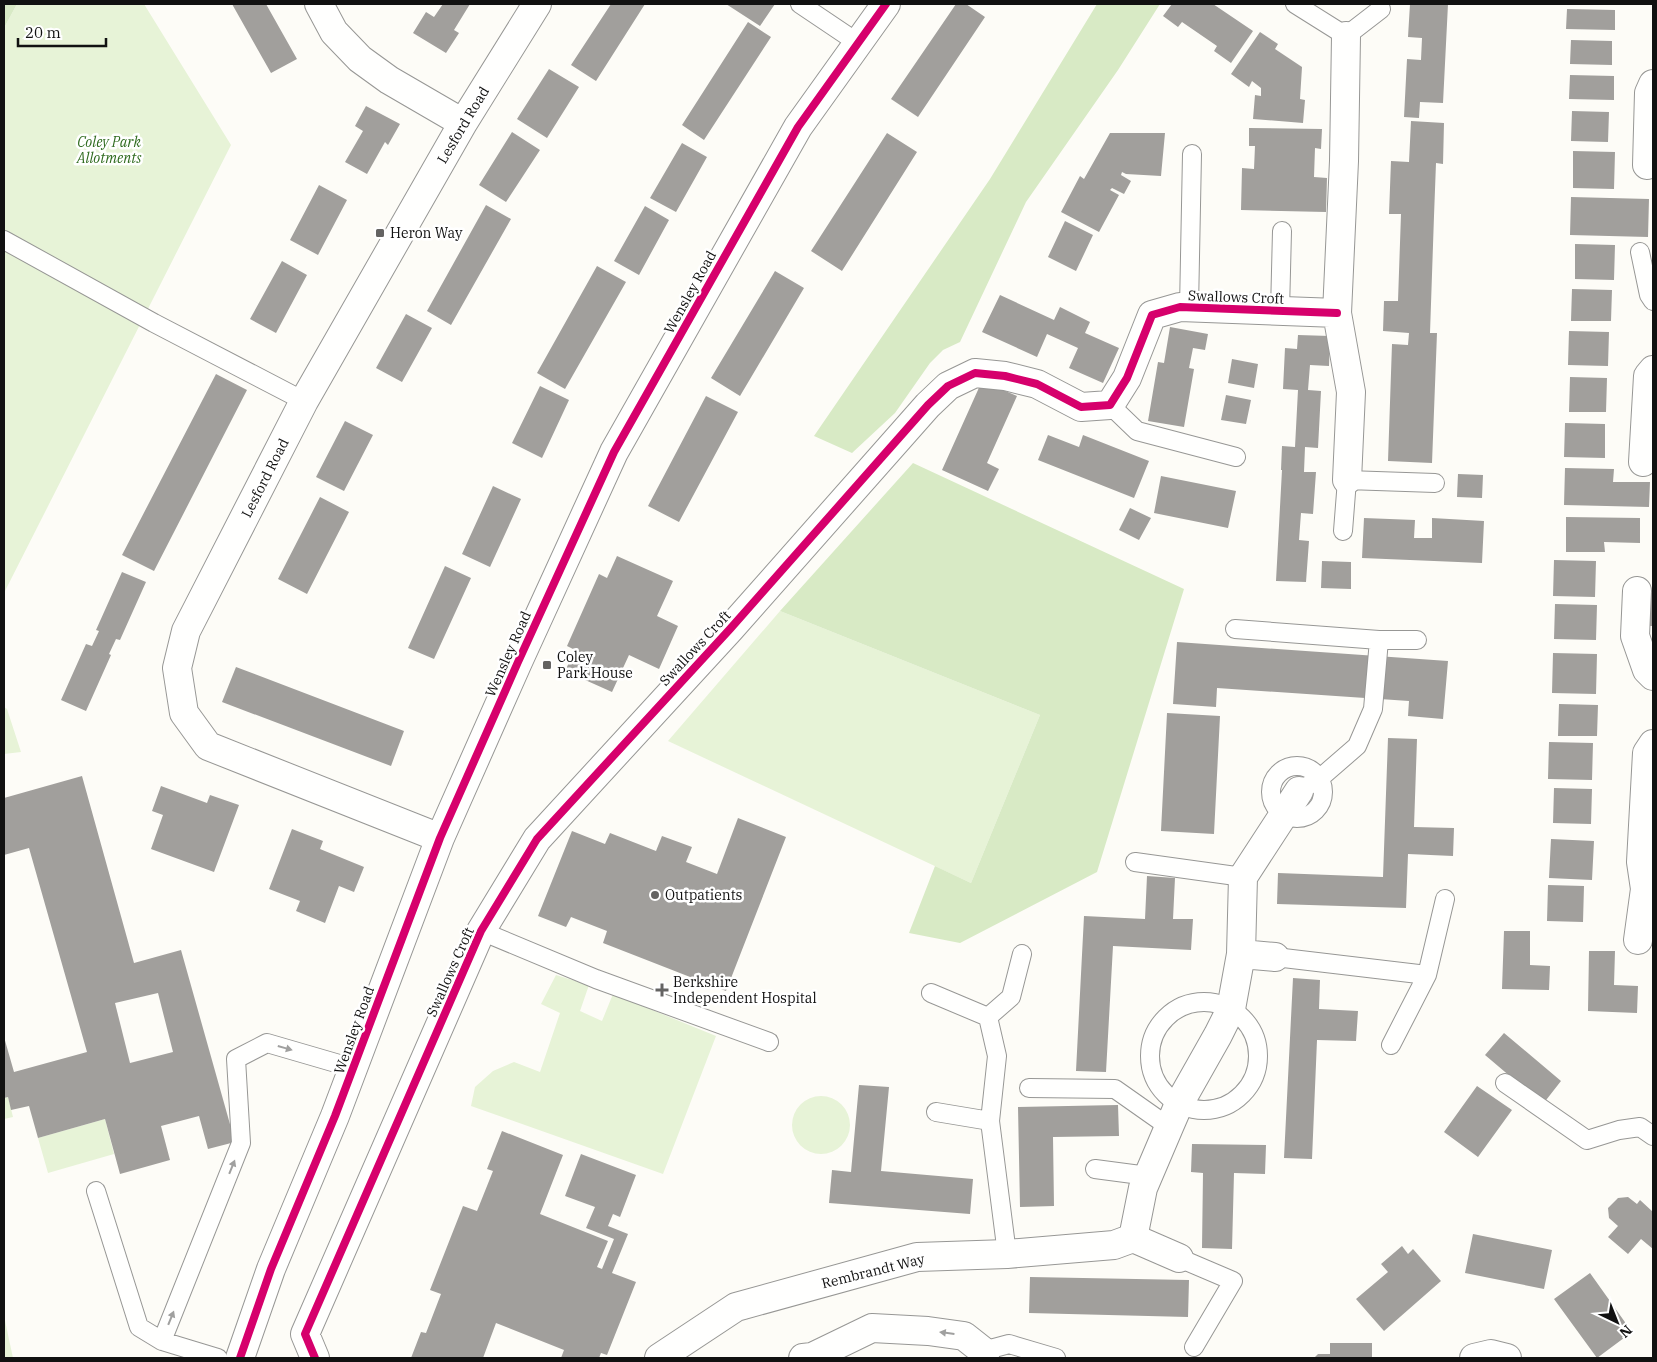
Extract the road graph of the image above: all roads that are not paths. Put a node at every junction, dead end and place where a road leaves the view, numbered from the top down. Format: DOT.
graph roads {
  1 [pos="319,4"];
  2 [pos="537,4"];
  3 [pos="800,4"];
  4 [pos="886,4"];
  5 [pos="1295,4"];
  6 [pos="1381,9"];
  7 [pos="1346,36"];
  8 [pos="858,43"];
  9 [pos="1653,84"];
  10 [pos="463,122"];
  11 [pos="1192,154"];
  12 [pos="1647,165"];
  13 [pos="1282,231"];
  14 [pos="4,240"];
  15 [pos="1640,252"];
  16 [pos="1653,301"];
  17 [pos="1189,308"];
  18 [pos="1280,311"];
  19 [pos="1337,313"];
  20 [pos="1653,370"];
  21 [pos="304,401"];
  22 [pos="1110,405"];
  23 [pos="1236,457"];
  24 [pos="1644,462"];
  25 [pos="1348,480"];
  26 [pos="1435,483"];
  27 [pos="1343,531"];
  28 [pos="1637,591"];
  29 [pos="1235,629"];
  30 [pos="1379,640"];
  31 [pos="1418,640"];
  32 [pos="1653,676"];
  33 [pos="1653,744"];
  34 [pos="1309,784"];
  35 [pos="440,838"];
  36 [pos="1135,862"];
  37 [pos="1243,877"];
  38 [pos="1445,899"];
  39 [pos="482,931"];
  40 [pos="1638,940"];
  41 [pos="1022,954"];
  42 [pos="1241,954"];
  43 [pos="1275,957"];
  44 [pos="1427,975"];
  45 [pos="931,993"];
  46 [pos="1231,1008"];
  47 [pos="988,1017"];
  48 [pos="769,1042"];
  49 [pos="1390,1045"];
  50 [pos="353,1068"];
  51 [pos="1505,1083"];
  52 [pos="1029,1088"];
  53 [pos="936,1112"];
  54 [pos="1174,1115"];
  55 [pos="990,1121"];
  56 [pos="1653,1136"];
  57 [pos="1094,1170"];
  58 [pos="1148,1176"];
  59 [pos="96,1191"];
  60 [pos="1133,1238"];
  61 [pos="1007,1254"];
  62 [pos="1178,1258"];
  63 [pos="162,1341"];
  64 [pos="1194,1347"];
  65 [pos="984,1355"];
  66 [pos="218,1358"];
  67 [pos="240,1358"];
  68 [pos="315,1358"];
  69 [pos="659,1358"];
  70 [pos="802,1358"];
  71 [pos="1056,1358"];
  72 [pos="1474,1358"];
  73 [pos="1507,1358"];
  1 -- 10 [label="street"];
  2 -- 10 [label="street, Lesford Road"];
  3 -- 8 [label="lane"];
  4 -- 8 [label="street, Wensley Road"];
  5 -- 7 [label="lane"];
  6 -- 7 [label="lane"];
  7 -- 19 [label="street"];
  8 -- 35 [label="street, Wensley Road"];
  9 -- 12 [label="street"];
  10 -- 21 [label="street, Lesford Road"];
  11 -- 17 [label="lane"];
  13 -- 18 [label="lane"];
  14 -- 21 [label="lane"];
  15 -- 16 [label="lane"];
  17 -- 18 [label="street, Swallows Croft"];
  17 -- 22 [label="street, Swallows Croft"];
  18 -- 19 [label="street, Swallows Croft"];
  19 -- 25 [label="street"];
  20 -- 24 [label="street"];
  21 -- 35 [label="street, Lesford Road"];
  22 -- 23 [label="lane"];
  22 -- 39 [label="street, Swallows Croft"];
  25 -- 26 [label="lane"];
  25 -- 27 [label="lane"];
  28 -- 32 [label="street"];
  29 -- 30 [label="lane"];
  30 -- 31 [label="lane"];
  30 -- 34 [label="lane"];
  33 -- 40 [label="street"];
  34 -- 37 [label="street"];
  35 -- 50 [label="street, Wensley Road"];
  36 -- 37 [label="lane"];
  37 -- 42 [label="street"];
  38 -- 44 [label="lane"];
  39 -- 48 [label="lane"];
  39 -- 68 [label="street, Swallows Croft"];
  41 -- 47 [label="lane"];
  42 -- 43 [label="street"];
  42 -- 46 [label="street"];
  43 -- 44 [label="lane"];
  44 -- 49 [label="lane"];
  45 -- 47 [label="lane"];
  46 -- 54 [label="street"];
  46 -- 54 [label="lane"];
  46 -- 54 [label="lane"];
  47 -- 55 [label="lane"];
  63 -- 50 [label="lane, one-way"];
  50 -- 67 [label="street, Wensley Road"];
  51 -- 56 [label="lane"];
  52 -- 54 [label="lane"];
  53 -- 55 [label="lane"];
  54 -- 58 [label="street"];
  55 -- 61 [label="lane"];
  57 -- 58 [label="lane"];
  58 -- 60 [label="street"];
  59 -- 63 [label="lane"];
  60 -- 61 [label="street, Rembrandt Way"];
  60 -- 62 [label="street"];
  61 -- 69 [label="street, Rembrandt Way"];
  62 -- 64 [label="lane"];
  63 -- 66 [label="lane"];
  65 -- 70 [label="street, one-way"];
  65 -- 71 [label="lane"];
  72 -- 73 [label="street"];
}
